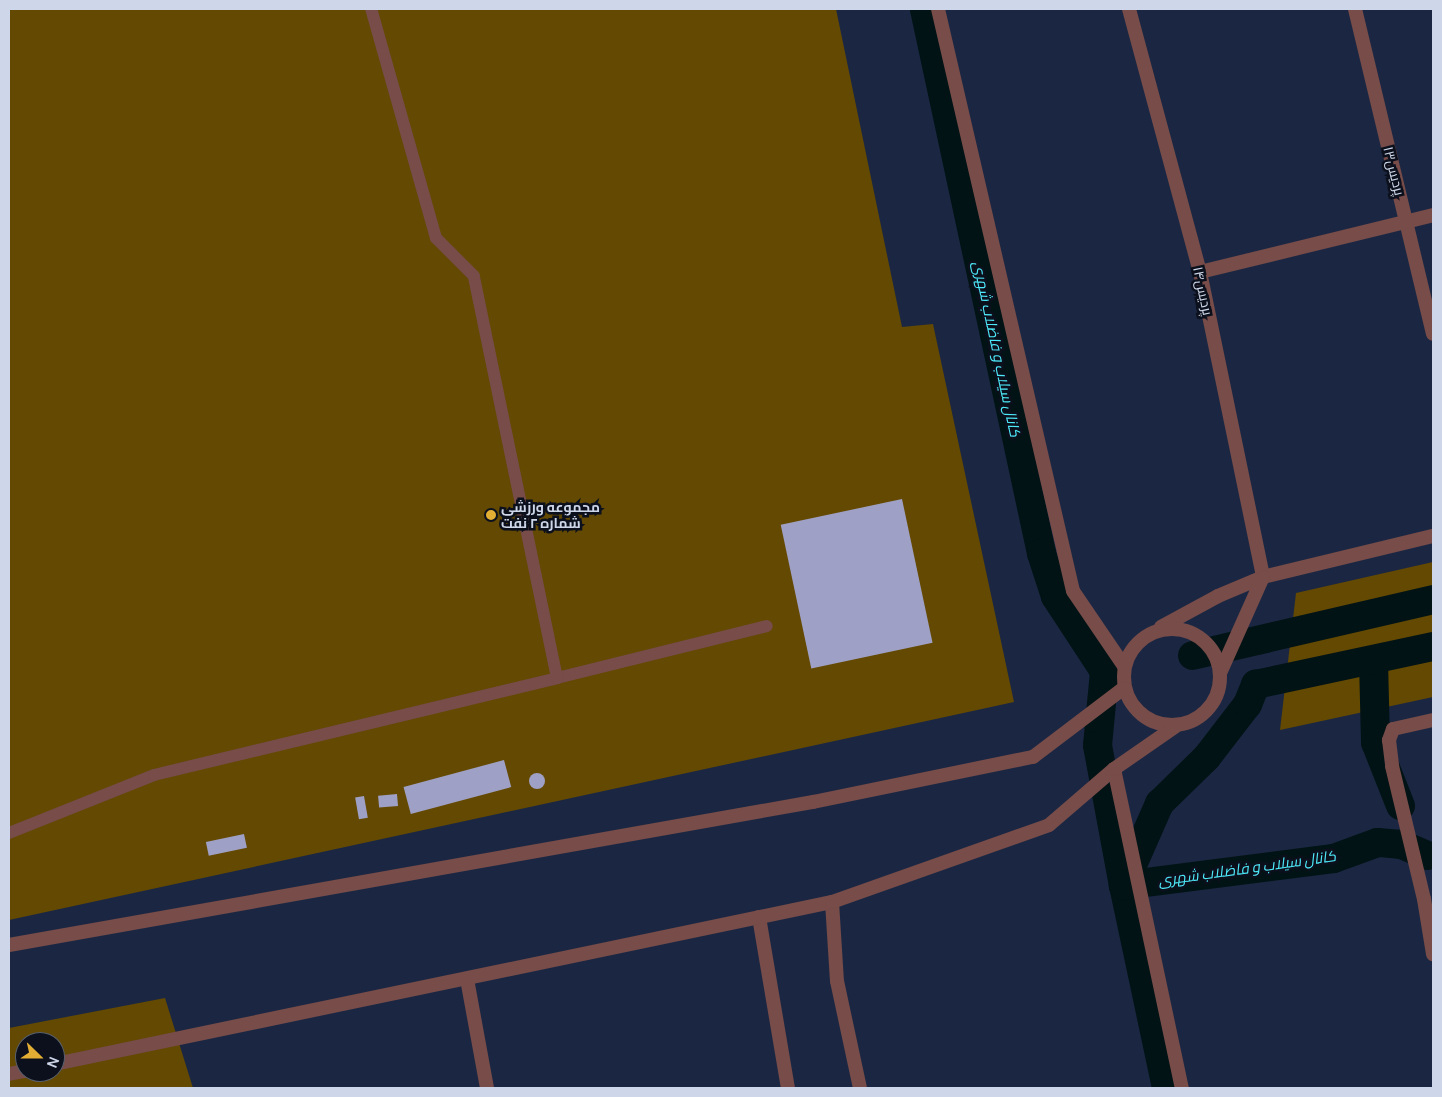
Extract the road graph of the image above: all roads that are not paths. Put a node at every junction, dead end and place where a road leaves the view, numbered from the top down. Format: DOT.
graph roads {
  1 [pos="371,9"];
  2 [pos="938,9"];
  3 [pos="1130,9"];
  4 [pos="1355,9"];
  5 [pos="1433,215"];
  6 [pos="1406,222"];
  7 [pos="1200,272"];
  8 [pos="1433,334"];
  9 [pos="1433,536"];
  10 [pos="1263,577"];
  11 [pos="767,626"];
  12 [pos="1152,632"];
  13 [pos="1124,666"];
  14 [pos="1221,671"];
  15 [pos="557,678"];
  16 [pos="1124,688"];
  17 [pos="1433,720"];
  18 [pos="1176,726"];
  19 [pos="1114,769"];
  20 [pos="9,833"];
  21 [pos="832,902"];
  22 [pos="759,917"];
  23 [pos="9,945"];
  24 [pos="1433,954"];
  25 [pos="467,979"];
  26 [pos="65,1062"];
  27 [pos="487,1088"];
  28 [pos="788,1088"];
  29 [pos="860,1088"];
  30 [pos="1182,1088"];
  1 -- 15 [label="lane"];
  2 -- 13 [label="street"];
  3 -- 7 [label="street, پردیس۱۴"];
  4 -- 6 [label="street, پردیس۱۳"];
  5 -- 6 [label="street"];
  6 -- 7 [label="street"];
  6 -- 8 [label="street, پردیس۱۳"];
  7 -- 10 [label="street, پردیس۱۴"];
  9 -- 10 [label="street"];
  10 -- 12 [label="street"];
  10 -- 14 [label="street"];
  11 -- 15 [label="lane"];
  12 -- 13 [label="street"];
  12 -- 14 [label="street"];
  13 -- 16 [label="street"];
  14 -- 18 [label="street"];
  15 -- 20 [label="lane"];
  16 -- 18 [label="street"];
  16 -- 23 [label="street"];
  17 -- 24 [label="street"];
  18 -- 19 [label="street"];
  19 -- 21 [label="street"];
  19 -- 30 [label="street"];
  21 -- 22 [label="street"];
  21 -- 29 [label="street"];
  22 -- 25 [label="street"];
  22 -- 28 [label="street"];
  25 -- 26 [label="street"];
  25 -- 27 [label="street"];
}
